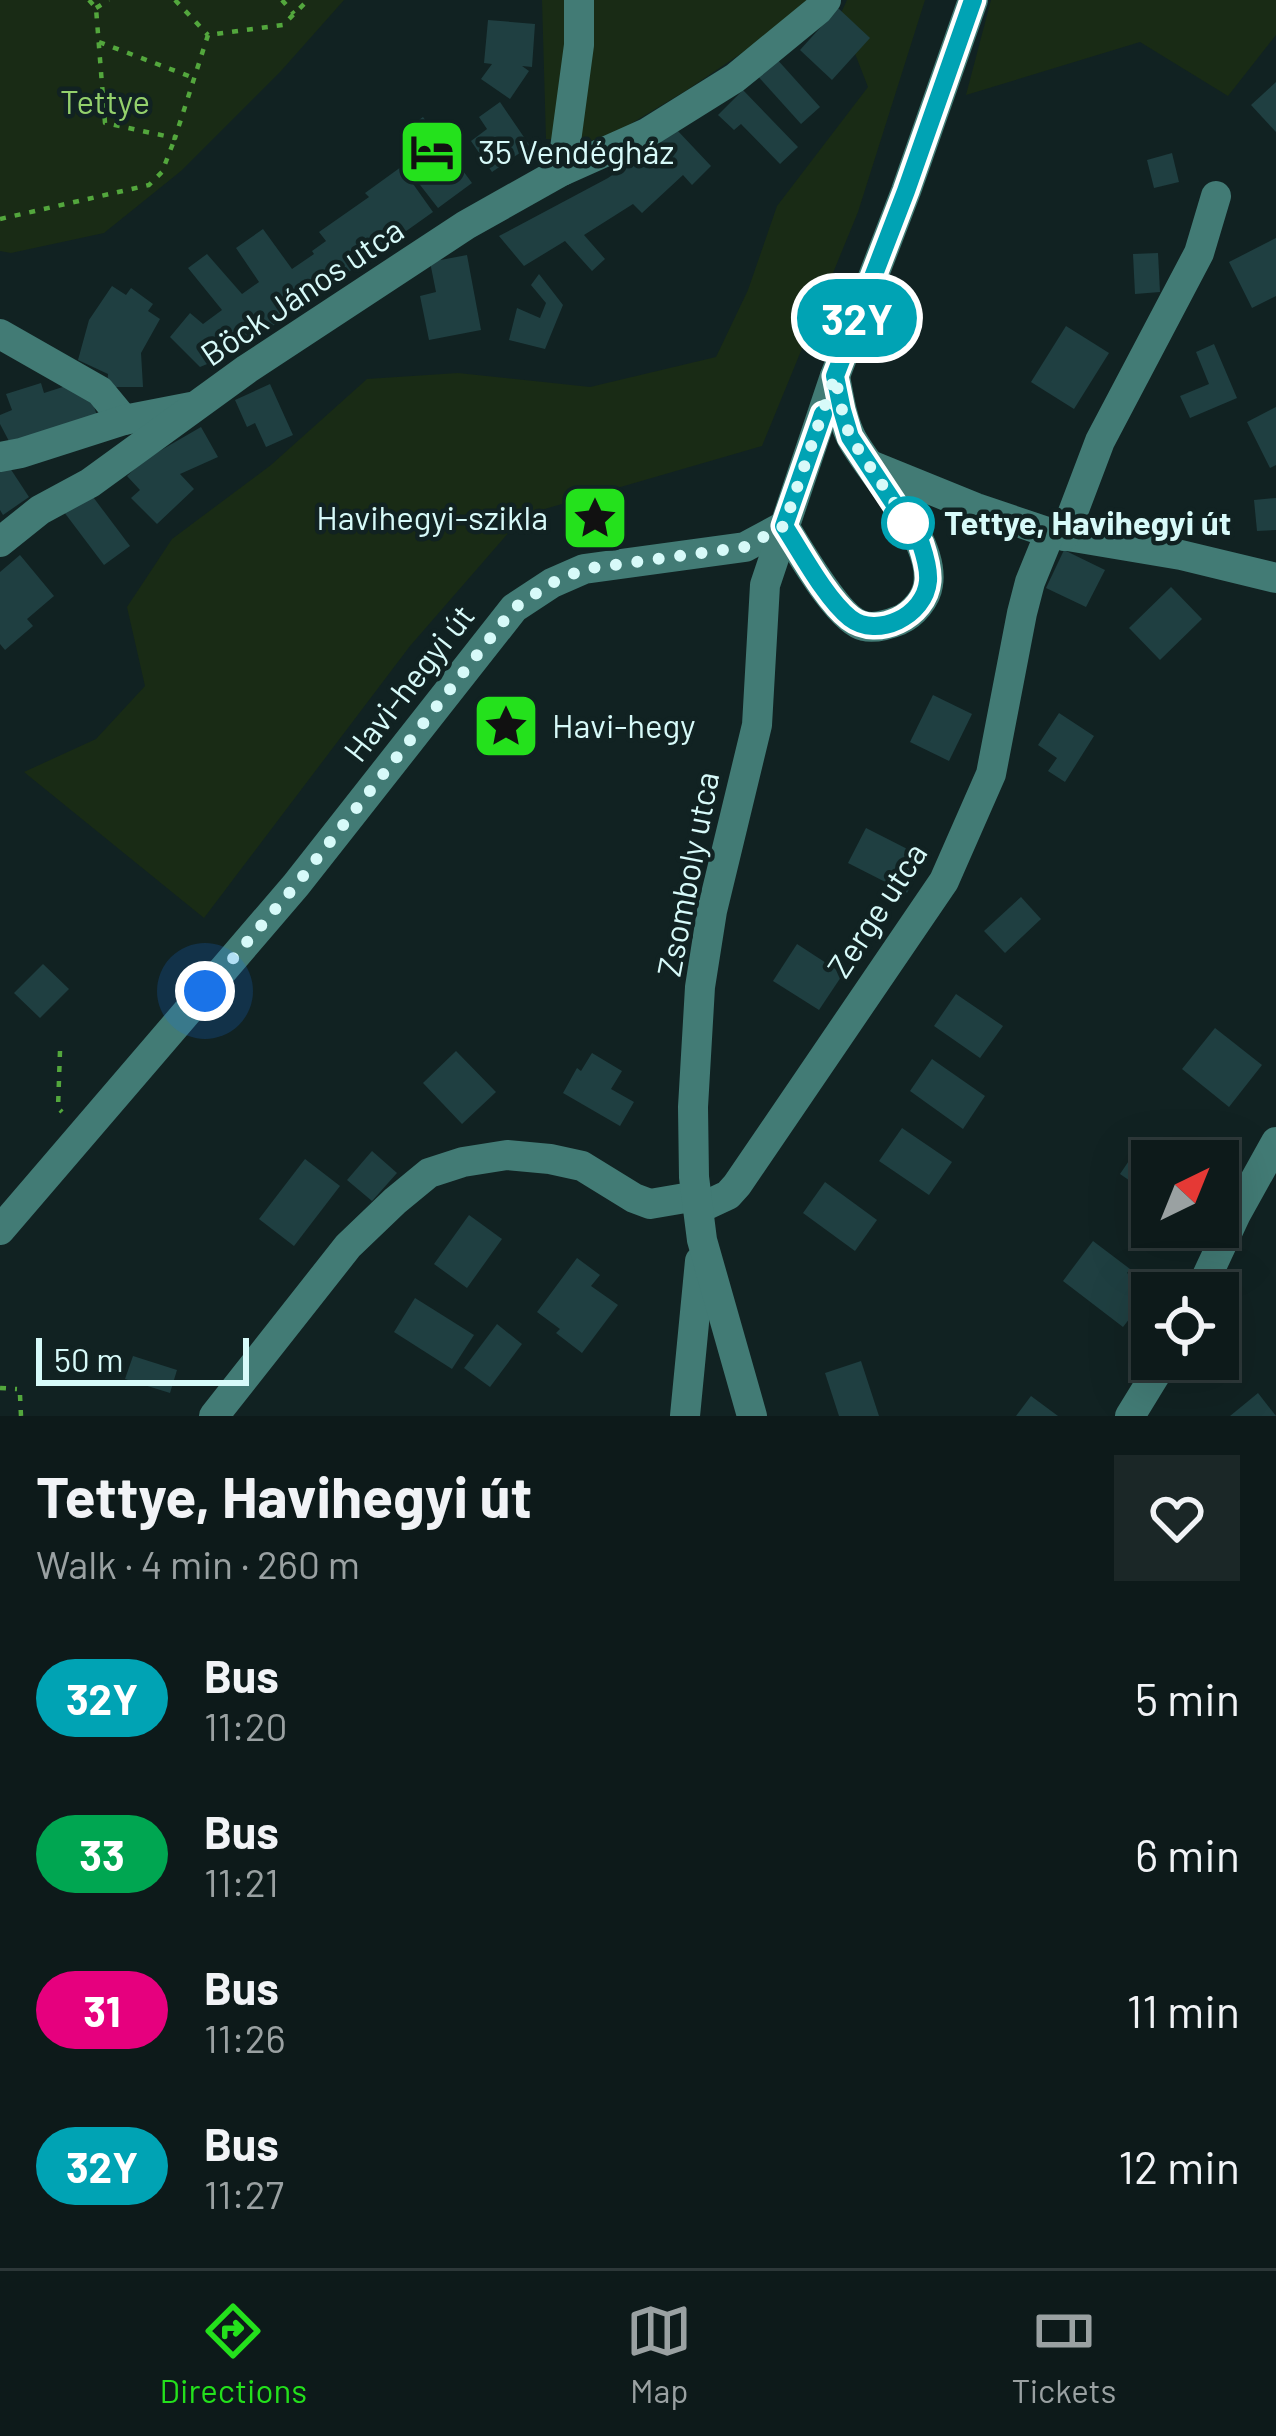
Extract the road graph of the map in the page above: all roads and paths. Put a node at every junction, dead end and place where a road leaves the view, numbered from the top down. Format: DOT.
graph roads {
  1 [pos="89,0"];
  2 [pos="109,0"];
  3 [pos="175,0"];
  4 [pos="282,0"];
  5 [pos="308,0"];
  6 [pos="579,0"];
  7 [pos="826,0"];
  8 [pos="973,0"];
  9 [pos="96,8"];
  10 [pos="294,14"];
  11 [pos="208,35"];
  12 [pos="99,42"];
  13 [pos="194,78"];
  14 [pos="175,138"];
  15 [pos="562,171"];
  16 [pos="1216,196"];
  17 [pos="0,219"];
  18 [pos="0,334"];
  19 [pos="835,376"];
  20 [pos="199,406"];
  21 [pos="124,420"];
  22 [pos="0,458"];
  23 [pos="870,465"];
  24 [pos="784,526"];
  25 [pos="1057,535"];
  26 [pos="0,542"];
  27 [pos="1276,578"];
  28 [pos="60,1051"];
  29 [pos="83,1133"];
  30 [pos="1276,1142"];
  31 [pos="699,1215"];
  32 [pos="0,1230"];
  33 [pos="1209,1272"];
  34 [pos="1152,1380"];
  35 [pos="0,1388"];
  36 [pos="21,1416"];
  37 [pos="214,1416"];
  38 [pos="685,1416"];
  39 [pos="752,1416"];
  40 [pos="1130,1416"];
  1 -- 9 [label="path"];
  2 -- 9 [label="path"];
  3 -- 11 [label="path"];
  4 -- 10 [label="path"];
  5 -- 10 [label="path"];
  6 -- 15 [label="street"];
  7 -- 15 [label="street, Böck János utca"];
  8 -- 19 [label="street"];
  9 -- 12 [label="path"];
  10 -- 11 [label="path"];
  11 -- 13 [label="path"];
  12 -- 13 [label="path"];
  12 -- 14 [label="path"];
  13 -- 14 [label="path"];
  14 -- 17 [label="path"];
  15 -- 20 [label="street, Böck János utca"];
  16 -- 25 [label="street, Zerge utca"];
  18 -- 21 [label="street"];
  19 -- 23 [label="street"];
  19 -- 24 [label="street"];
  20 -- 21 [label="street, Böck János utca"];
  20 -- 26 [label="street"];
  21 -- 22 [label="street, Böck János utca"];
  23 -- 24 [label="street"];
  23 -- 25 [label="street"];
  24 -- 29 [label="street, Havi-hegyi út"];
  24 -- 31 [label="street, Zsomboly utca"];
  25 -- 27 [label="street"];
  25 -- 31 [label="street, Zerge utca"];
  28 -- 29 [label="path"];
  29 -- 32 [label="street, Havi-hegyi út"];
  30 -- 33 [label="street"];
  31 -- 37 [label="street"];
  31 -- 38 [label="street"];
  31 -- 39 [label="street"];
  34 -- 40 [label="street"];
  35 -- 36 [label="path"];
}
